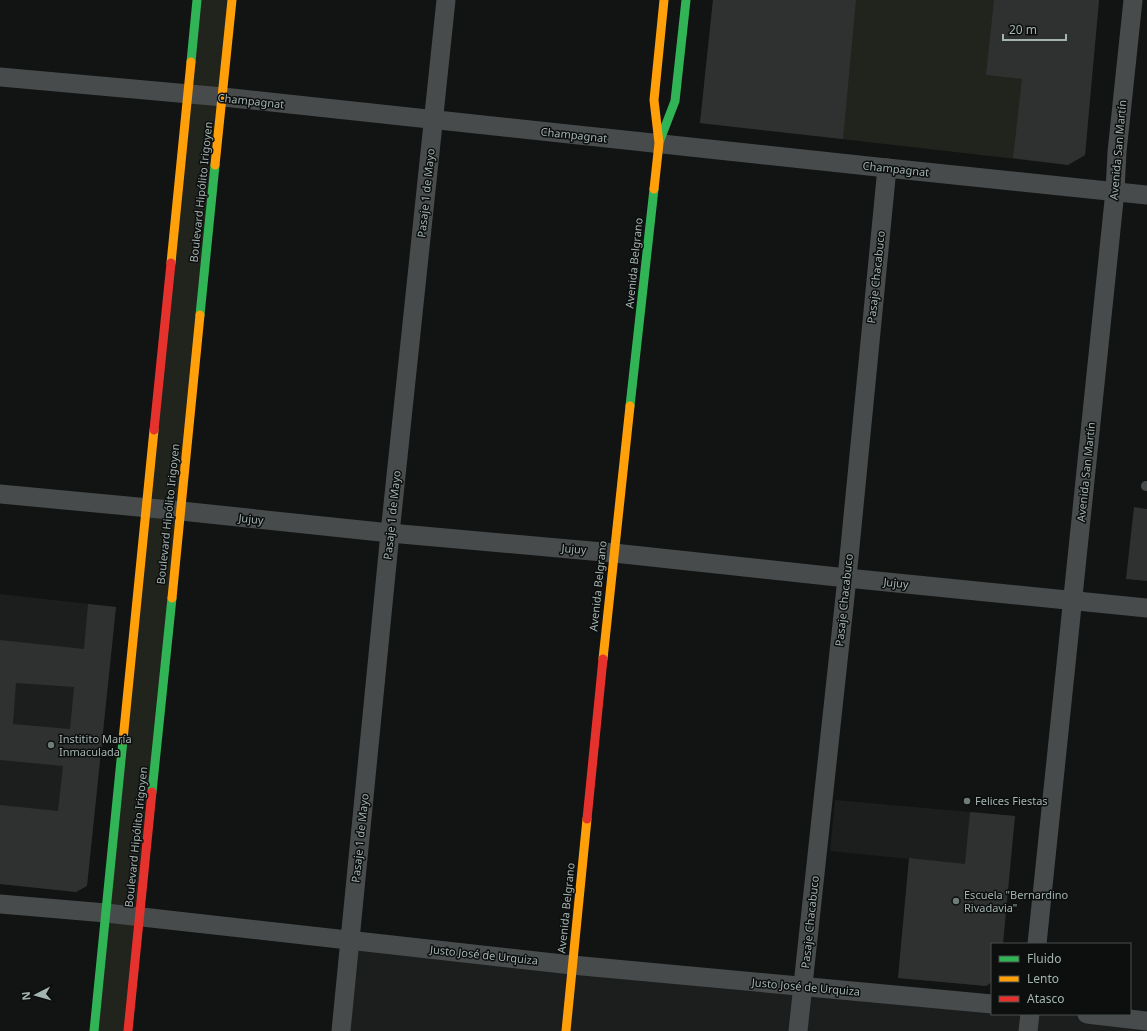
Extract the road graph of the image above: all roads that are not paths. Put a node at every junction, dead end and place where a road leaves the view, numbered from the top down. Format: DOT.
graph roads {
  1 [pos="197,0"];
  2 [pos="232,0"];
  3 [pos="446,0"];
  4 [pos="664,0"];
  5 [pos="686,0"];
  6 [pos="1133,0"];
  7 [pos="0,77"];
  8 [pos="188,94"];
  9 [pos="223,97"];
  10 [pos="434,120"];
  11 [pos="659,143"];
  12 [pos="887,168"];
  13 [pos="1115,191"];
  14 [pos="1147,195"];
  15 [pos="0,494"];
  16 [pos="146,508"];
  17 [pos="181,511"];
  18 [pos="390,534"];
  19 [pos="614,553"];
  20 [pos="847,578"];
  21 [pos="1073,601"];
  22 [pos="1147,608"];
  23 [pos="0,904"];
  24 [pos="106,913"];
  25 [pos="140,918"];
  26 [pos="350,941"];
  27 [pos="1037,943"];
  28 [pos="572,965"];
  29 [pos="803,987"];
  30 [pos="991,1004"];
  31 [pos="1030,1015"];
  32 [pos="1096,1015"];
  33 [pos="1147,1021"];
  34 [pos="94,1031"];
  35 [pos="128,1031"];
  36 [pos="341,1031"];
  37 [pos="566,1031"];
  38 [pos="798,1031"];
  39 [pos="1028,1031"];
  1 -- 8 [label="street, Boulevard Hipólito Irigoyen"];
  2 -- 9 [label="street, Boulevard Hipólito Irigoyen"];
  3 -- 10 [label="street, Pasaje 1 de Mayo"];
  4 -- 11 [label="street, Avenida Belgrano"];
  5 -- 11 [label="street, Avenida Belgrano"];
  6 -- 13 [label="street, Avenida San Martín"];
  7 -- 8 [label="street, Champagnat"];
  8 -- 9 [label="street, Champagnat"];
  8 -- 16 [label="street, Boulevard Hipólito Irigoyen"];
  9 -- 10 [label="street, Champagnat"];
  9 -- 17 [label="street, Boulevard Hipólito Irigoyen"];
  10 -- 11 [label="street, Champagnat"];
  10 -- 18 [label="street, Pasaje 1 de Mayo"];
  11 -- 12 [label="street, Champagnat"];
  11 -- 19 [label="street, Avenida Belgrano"];
  12 -- 13 [label="street, Champagnat"];
  12 -- 20 [label="street, Pasaje Chacabuco"];
  13 -- 14 [label="street, Champagnat"];
  13 -- 21 [label="street, Avenida San Martín"];
  15 -- 16 [label="street, Jujuy"];
  16 -- 17 [label="street, Jujuy"];
  16 -- 24 [label="street, Boulevard Hipólito Irigoyen"];
  17 -- 18 [label="street, Jujuy"];
  17 -- 25 [label="street, Boulevard Hipólito Irigoyen"];
  18 -- 19 [label="street, Jujuy"];
  18 -- 26 [label="street, Pasaje 1 de Mayo"];
  19 -- 20 [label="street, Jujuy"];
  19 -- 28 [label="street, Avenida Belgrano"];
  20 -- 21 [label="street, Jujuy"];
  20 -- 29 [label="street, Pasaje Chacabuco"];
  21 -- 22 [label="street, Jujuy"];
  21 -- 27 [label="street, Avenida San Martín"];
  23 -- 24 [label="street, Justo José de Urquiza"];
  24 -- 25 [label="street, Justo José de Urquiza"];
  24 -- 34 [label="street, Boulevard Hipólito Irigoyen"];
  25 -- 26 [label="street, Justo José de Urquiza"];
  25 -- 35 [label="street, Boulevard Hipólito Irigoyen"];
  26 -- 28 [label="street, Justo José de Urquiza"];
  26 -- 36 [label="street, Pasaje 1 de Mayo"];
  28 -- 29 [label="street, Justo José de Urquiza"];
  28 -- 37 [label="street, Avenida Belgrano"];
  29 -- 30 [label="street, Justo José de Urquiza"];
  29 -- 38 [label="street, Pasaje Chacabuco"];
  31 -- 39 [label="street"];
  32 -- 33 [label="street"];
}
